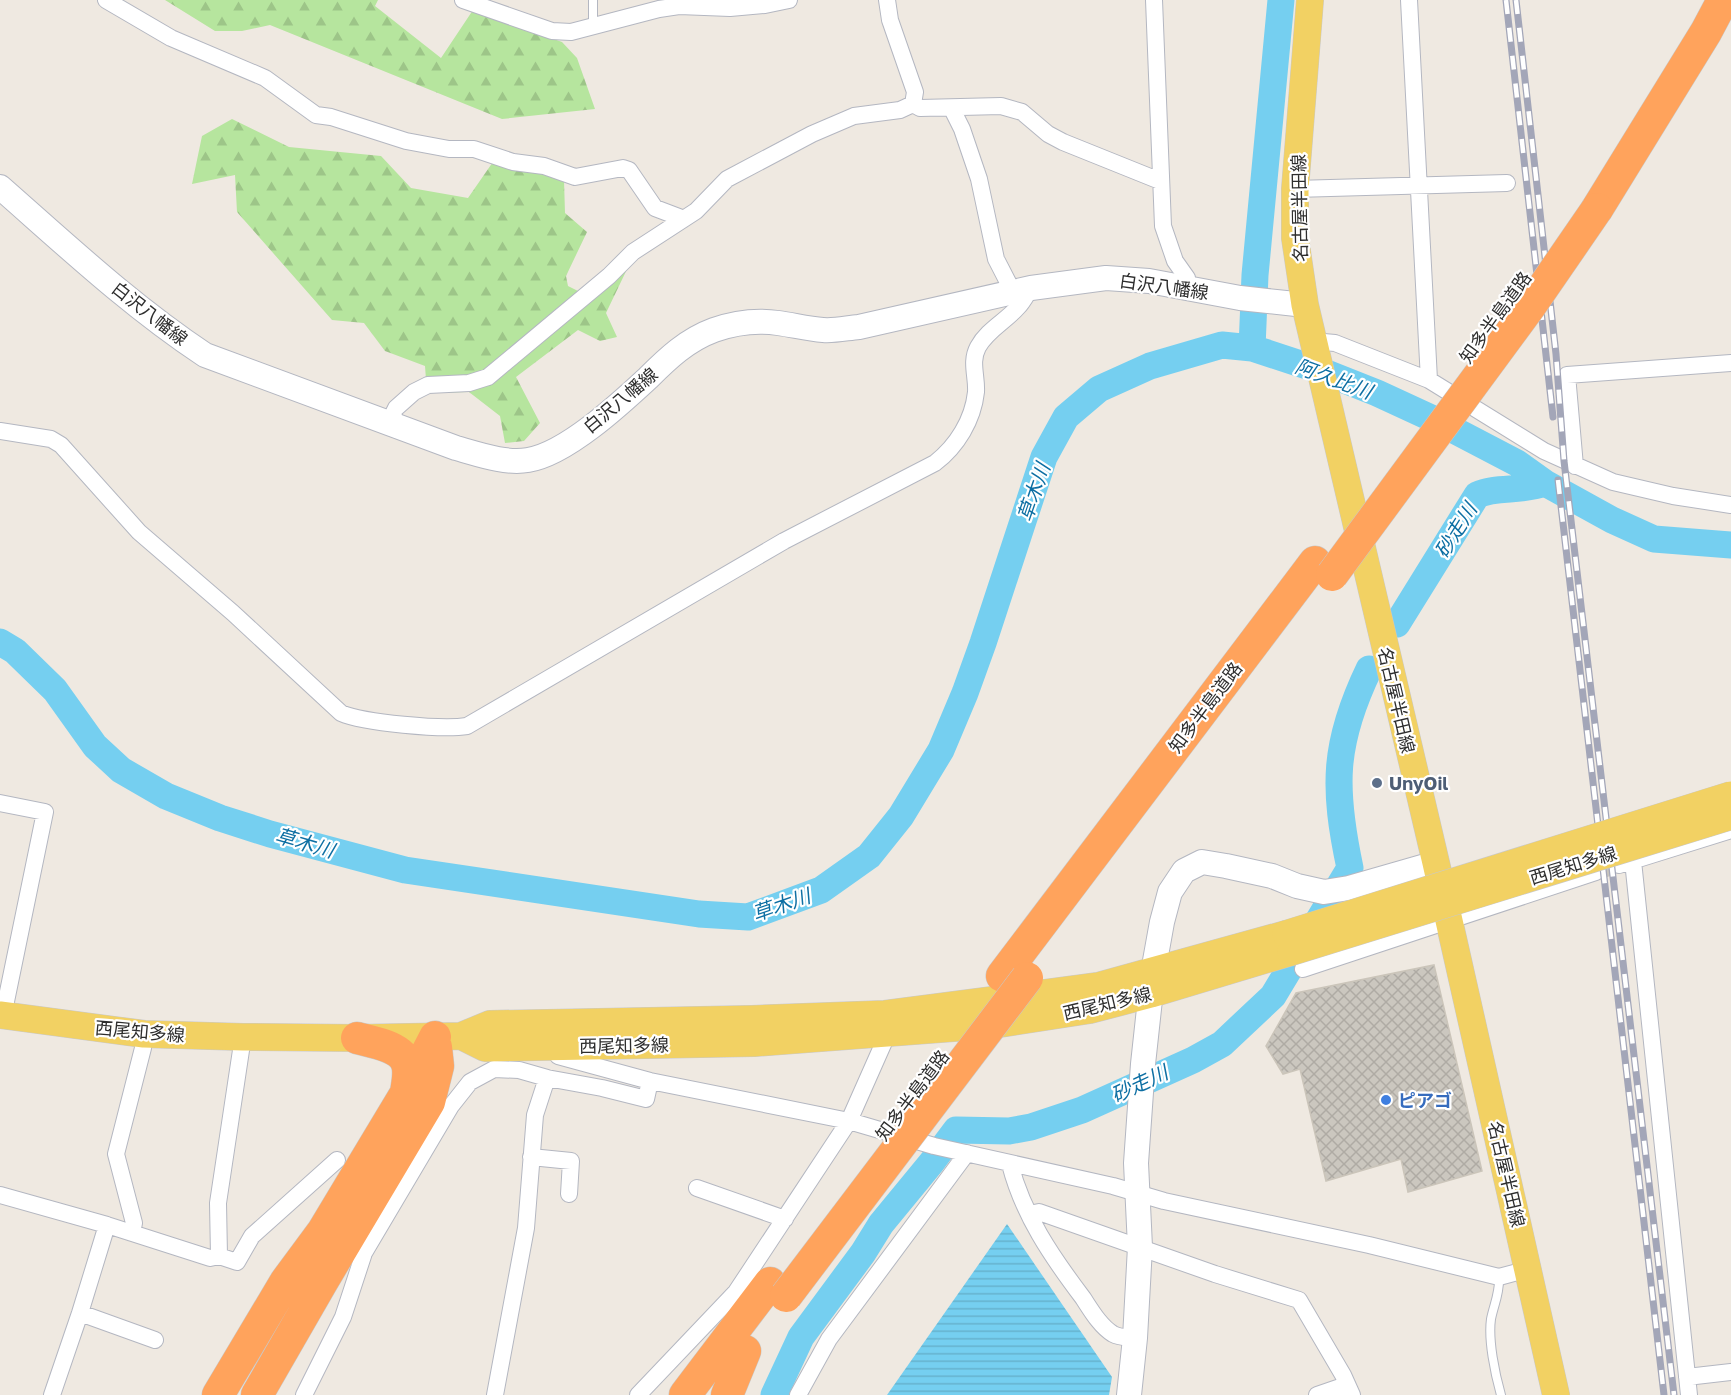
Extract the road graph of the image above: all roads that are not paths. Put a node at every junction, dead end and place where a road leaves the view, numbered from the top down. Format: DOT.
graph roads {
  1 [pos="106,0"];
  2 [pos="463,0"];
  3 [pos="593,0"];
  4 [pos="789,0"];
  5 [pos="887,0"];
  6 [pos="1154,0"];
  7 [pos="1310,0"];
  8 [pos="1409,0"];
  9 [pos="1698,0"];
  10 [pos="1723,0"];
  11 [pos="730,4"];
  12 [pos="592,27"];
  13 [pos="914,104"];
  14 [pos="952,109"];
  15 [pos="1160,181"];
  16 [pos="1507,183"];
  17 [pos="1419,186"];
  18 [pos="0,187"];
  19 [pos="1295,189"];
  20 [pos="1588,204"];
  21 [pos="684,219"];
  22 [pos="1188,289"];
  23 [pos="1022,290"];
  24 [pos="1305,305"];
  25 [pos="1314,348"];
  26 [pos="1731,363"];
  27 [pos="1429,380"];
  28 [pos="388,422"];
  29 [pos="0,431"];
  30 [pos="1575,466"];
  31 [pos="1731,505"];
  32 [pos="1731,795"];
  33 [pos="0,803"];
  34 [pos="1731,816"];
  35 [pos="1731,830"];
  36 [pos="1436,864"];
  37 [pos="1596,872"];
  38 [pos="1449,921"];
  39 [pos="1293,952"];
  40 [pos="1152,983"];
  41 [pos="2,1015"];
  42 [pos="888,1033"];
  43 [pos="144,1034"];
  44 [pos="448,1036"];
  45 [pos="243,1037"];
  46 [pos="357,1038"];
  47 [pos="558,1056"];
  48 [pos="547,1078"];
  49 [pos="650,1081"];
  50 [pos="406,1093"];
  51 [pos="849,1121"];
  52 [pos="961,1151"];
  53 [pos="531,1157"];
  54 [pos="337,1160"];
  55 [pos="1010,1164"];
  56 [pos="697,1188"];
  57 [pos="1137,1192"];
  58 [pos="569,1194"];
  59 [pos="0,1195"];
  60 [pos="1029,1214"];
  61 [pos="785,1219"];
  62 [pos="107,1225"];
  63 [pos="132,1233"];
  64 [pos="1140,1247"];
  65 [pos="219,1256"];
  66 [pos="1529,1269"];
  67 [pos="1499,1277"];
  68 [pos="778,1289"];
  69 [pos="80,1313"];
  70 [pos="1135,1338"];
  71 [pos="155,1340"];
  72 [pos="745,1351"];
  73 [pos="1731,1372"];
  74 [pos="1687,1377"];
  75 [pos="1349,1390"];
  76 [pos="52,1395"];
  77 [pos="218,1395"];
  78 [pos="257,1395"];
  79 [pos="304,1395"];
  80 [pos="495,1395"];
  81 [pos="638,1395"];
  82 [pos="685,1395"];
  83 [pos="711,1395"];
  84 [pos="727,1395"];
  85 [pos="798,1395"];
  86 [pos="1129,1395"];
  87 [pos="1317,1395"];
  88 [pos="1501,1395"];
  89 [pos="1556,1395"];
  90 [pos="1689,1395"];
  1 -- 21 [label="street"];
  2 -- 12 [label="street"];
  3 -- 12 [label="lane"];
  4 -- 11 [label="street"];
  5 -- 13 [label="street"];
  6 -- 15 [label="street"];
  7 -- 19 [label="main road, 名古屋半田線"];
  8 -- 17 [label="street"];
  9 -- 20 [label="highway, 知多半島道路"];
  10 -- 20 [label="highway, 知多半島道路"];
  11 -- 12 [label="street"];
  13 -- 14 [label="street"];
  13 -- 21 [label="street"];
  14 -- 15 [label="street"];
  14 -- 23 [label="street"];
  15 -- 22 [label="street"];
  16 -- 17 [label="street"];
  17 -- 19 [label="street"];
  17 -- 27 [label="street"];
  18 -- 28 [label="main road, 白沢八幡線"];
  19 -- 24 [label="main road, 名古屋半田線"];
  20 -- 68 [label="highway, 知多半島道路"];
  21 -- 28 [label="street"];
  22 -- 23 [label="main road, 白沢八幡線"];
  22 -- 24 [label="main road, 白沢八幡線"];
  23 -- 28 [label="main road, 白沢八幡線"];
  23 -- 29 [label="street"];
  24 -- 25 [label="main road, 名古屋半田線"];
  25 -- 27 [label="street"];
  25 -- 36 [label="main road, 名古屋半田線"];
  26 -- 30 [label="street"];
  27 -- 30 [label="street"];
  30 -- 31 [label="street"];
  32 -- 39 [label="main road, 西尾知多線, bridge"];
  33 -- 41 [label="street"];
  34 -- 39 [label="main road, 西尾知多線, bridge"];
  35 -- 74 [label="street"];
  36 -- 38 [label="main road, 名古屋半田線"];
  36 -- 40 [label="main road"];
  37 -- 38 [label="street"];
  38 -- 39 [label="street"];
  38 -- 66 [label="main road, 名古屋半田線"];
  39 -- 40 [label="main road, 西尾知多線"];
  40 -- 42 [label="main road, 西尾知多線"];
  40 -- 44 [label="main road, 西尾知多線"];
  40 -- 57 [label="main road"];
  41 -- 43 [label="main road, 西尾知多線"];
  42 -- 44 [label="main road, 西尾知多線"];
  42 -- 51 [label="street"];
  43 -- 45 [label="main road, 西尾知多線"];
  43 -- 63 [label="street"];
  44 -- 46 [label="main road, 西尾知多線"];
  44 -- 50 [label="highway"];
  44 -- 78 [label="highway"];
  45 -- 46 [label="main road, 西尾知多線"];
  45 -- 65 [label="street"];
  46 -- 50 [label="highway"];
  47 -- 49 [label="street"];
  48 -- 49 [label="street"];
  48 -- 53 [label="street"];
  48 -- 79 [label="street"];
  49 -- 51 [label="street"];
  50 -- 77 [label="highway"];
  51 -- 52 [label="street"];
  51 -- 61 [label="street"];
  52 -- 55 [label="street"];
  52 -- 85 [label="street"];
  53 -- 58 [label="street"];
  53 -- 80 [label="street"];
  54 -- 65 [label="street"];
  55 -- 57 [label="street"];
  55 -- 60 [label="street"];
  56 -- 61 [label="street"];
  57 -- 64 [label="main road"];
  57 -- 67 [label="street"];
  59 -- 62 [label="street"];
  60 -- 64 [label="street"];
  60 -- 70 [label="street"];
  61 -- 81 [label="street"];
  62 -- 63 [label="street"];
  62 -- 69 [label="street"];
  63 -- 65 [label="street"];
  64 -- 70 [label="main road"];
  64 -- 75 [label="street"];
  66 -- 67 [label="street"];
  66 -- 89 [label="main road, 名古屋半田線"];
  67 -- 88 [label="lane"];
  68 -- 72 [label="highway, 知多半島道路"];
  68 -- 82 [label="highway, 知多半島道路"];
  69 -- 71 [label="street"];
  69 -- 76 [label="street"];
  70 -- 86 [label="main road"];
  72 -- 83 [label="highway, 知多半島道路"];
  72 -- 84 [label="highway"];
  73 -- 74 [label="street"];
  74 -- 90 [label="street"];
  75 -- 87 [label="street"];
}
